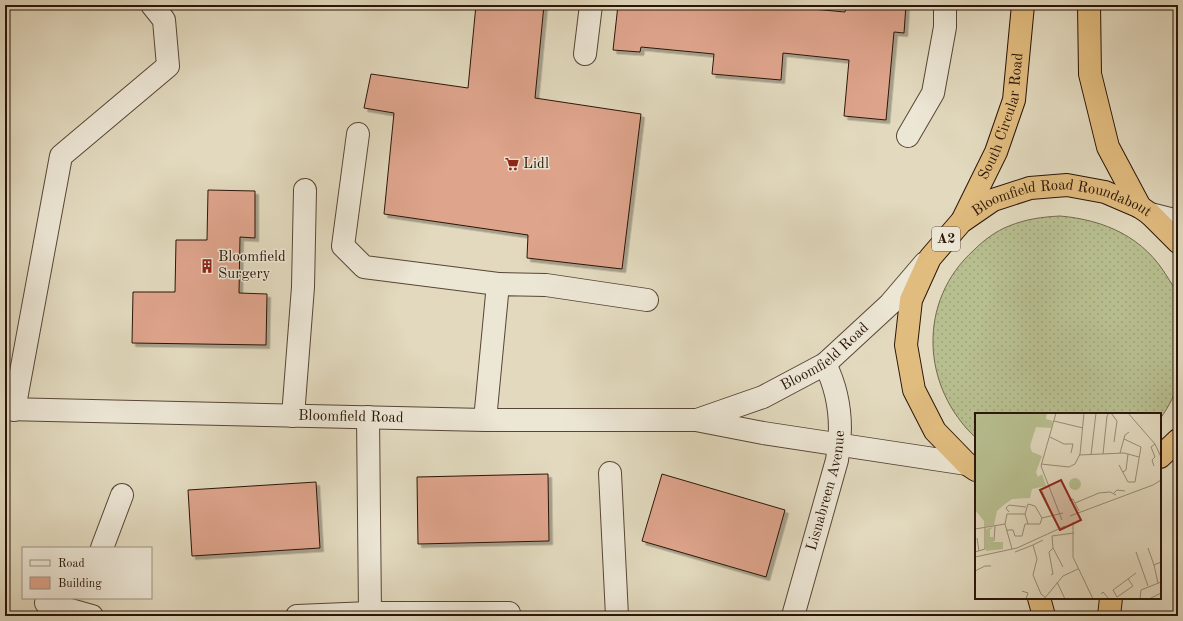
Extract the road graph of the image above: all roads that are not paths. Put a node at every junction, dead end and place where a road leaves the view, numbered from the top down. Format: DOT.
graph roads {
  1 [pos="152,5"];
  2 [pos="591,5"];
  3 [pos="945,5"];
  4 [pos="1023,5"];
  5 [pos="1089,5"];
  6 [pos="585,54"];
  7 [pos="358,134"];
  8 [pos="908,136"];
  9 [pos="305,190"];
  10 [pos="1145,211"];
  11 [pos="961,222"];
  12 [pos="1178,222"];
  13 [pos="1178,242"];
  14 [pos="930,258"];
  15 [pos="498,284"];
  16 [pos="647,300"];
  17 [pos="825,364"];
  18 [pos="10,410"];
  19 [pos="293,416"];
  20 [pos="368,417"];
  21 [pos="485,420"];
  22 [pos="696,420"];
  23 [pos="1178,440"];
  24 [pos="840,444"];
  25 [pos="1161,456"];
  26 [pos="972,467"];
  27 [pos="610,473"];
  28 [pos="122,495"];
  29 [pos="102,547"];
  30 [pos="1039,599"];
  31 [pos="1111,599"];
  32 [pos="46,603"];
  33 [pos="88,610"];
  34 [pos="370,613"];
  35 [pos="509,613"];
  36 [pos="297,616"];
  37 [pos="617,616"];
  38 [pos="793,616"];
  39 [pos="1044,616"];
  40 [pos="1109,616"];
  1 -- 18 [label="street"];
  2 -- 6 [label="street"];
  3 -- 8 [label="street"];
  4 -- 11 [label="highway, South Circular Road / A2"];
  5 -- 10 [label="highway, A2"];
  7 -- 15 [label="street"];
  9 -- 19 [label="street"];
  10 -- 11 [label="highway, Bloomfield Road Roundabout / A2"];
  10 -- 12 [label="street"];
  10 -- 13 [label="highway, Bloomfield Road Roundabout / A2"];
  11 -- 14 [label="highway, Bloomfield Road Roundabout / A2"];
  14 -- 17 [label="street, Bloomfield Road"];
  14 -- 26 [label="highway, Bloomfield Road Roundabout / A2"];
  15 -- 16 [label="street"];
  15 -- 21 [label="street"];
  17 -- 22 [label="street, Bloomfield Road"];
  17 -- 24 [label="street, Lisnabreen Avenue"];
  18 -- 19 [label="street, Bloomfield Road"];
  19 -- 20 [label="street, Bloomfield Road"];
  20 -- 21 [label="street, Bloomfield Road"];
  20 -- 34 [label="street"];
  21 -- 22 [label="street, Bloomfield Road"];
  22 -- 24 [label="street, Bloomfield Road"];
  23 -- 25 [label="highway"];
  24 -- 26 [label="street, Bloomfield Road"];
  24 -- 38 [label="street, Lisnabreen Avenue"];
  27 -- 37 [label="street"];
  28 -- 29 [label="street"];
  30 -- 39 [label="highway"];
  31 -- 40 [label="highway"];
  32 -- 33 [label="street"];
  34 -- 35 [label="street"];
  34 -- 36 [label="street"];
}
